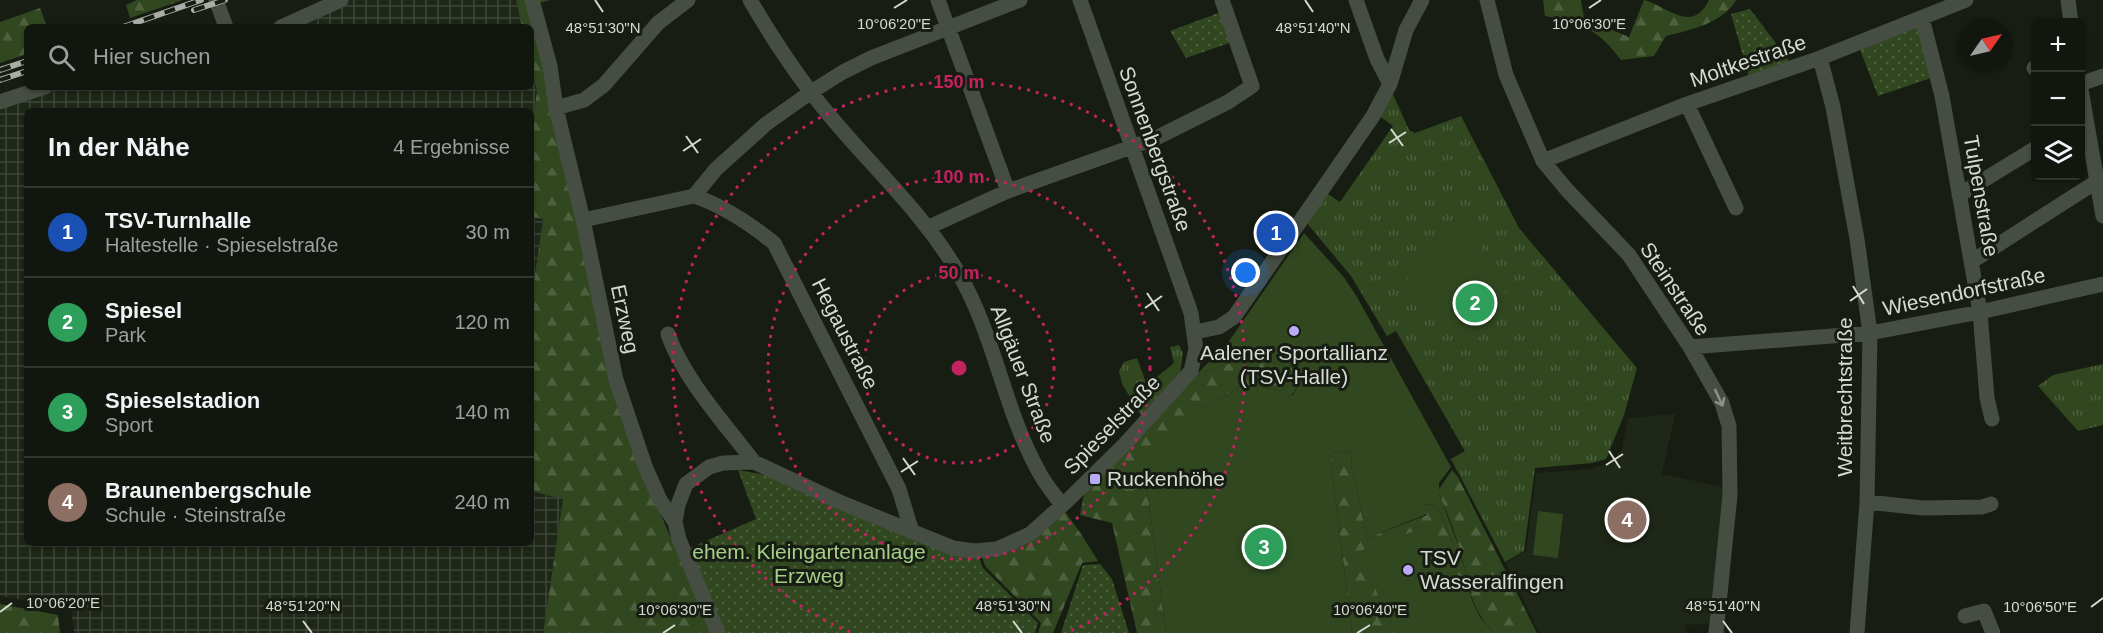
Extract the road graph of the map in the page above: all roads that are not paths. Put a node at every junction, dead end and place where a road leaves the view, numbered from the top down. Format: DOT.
graph roads {
  1 [pos="216,0"];
  2 [pos="341,0"];
  3 [pos="532,0"];
  4 [pos="688,0"];
  5 [pos="750,0"];
  6 [pos="938,0"];
  7 [pos="1020,0"];
  8 [pos="1080,0"];
  9 [pos="1222,0"];
  10 [pos="1356,0"];
  11 [pos="1422,0"];
  12 [pos="1487,0"];
  13 [pos="1966,0"];
  14 [pos="2068,0"];
  15 [pos="1949,3"];
  16 [pos="1922,18"];
  17 [pos="2070,18"];
  18 [pos="225,24"];
  19 [pos="288,24"];
  20 [pos="948,27"];
  21 [pos="1820,58"];
  22 [pos="2103,76"];
  23 [pos="2085,82"];
  24 [pos="1390,84"];
  25 [pos="36,90"];
  26 [pos="810,92"];
  27 [pos="0,102"];
  28 [pos="1687,104"];
  29 [pos="556,108"];
  30 [pos="2084,126"];
  31 [pos="1132,148"];
  32 [pos="2031,151"];
  33 [pos="1543,161"];
  34 [pos="2096,182"];
  35 [pos="1008,191"];
  36 [pos="1959,195"];
  37 [pos="694,196"];
  38 [pos="1736,208"];
  39 [pos="2102,208"];
  40 [pos="583,220"];
  41 [pos="929,227"];
  42 [pos="1971,262"];
  43 [pos="2103,284"];
  44 [pos="1980,312"];
  45 [pos="1195,332"];
  46 [pos="1870,333"];
  47 [pos="668,334"];
  48 [pos="1690,347"];
  49 [pos="1992,419"];
  50 [pos="754,462"];
  51 [pos="1867,502"];
  52 [pos="1990,504"];
  53 [pos="1062,505"];
  54 [pos="675,522"];
  55 [pos="912,532"];
  56 [pos="1965,616"];
  57 [pos="718,633"];
  58 [pos="1716,633"];
  59 [pos="1857,633"];
  60 [pos="1993,633"];
  1 -- 18 [label="street"];
  2 -- 19 [label="street"];
  3 -- 29 [label="street, Erzweg"];
  4 -- 29 [label="street"];
  5 -- 26 [label="street, Allgäuer Straße"];
  6 -- 20 [label="street"];
  7 -- 20 [label="street"];
  8 -- 31 [label="street, Sonnenbergstraße"];
  9 -- 31 [label="street"];
  10 -- 24 [label="street"];
  11 -- 24 [label="street"];
  12 -- 33 [label="street, Steinstraße"];
  13 -- 15 [label="street, Moltkestraße"];
  14 -- 17 [label="street"];
  15 -- 16 [label="street, Moltkestraße"];
  16 -- 21 [label="street, Moltkestraße"];
  16 -- 36 [label="street, Tulpenstraße"];
  20 -- 26 [label="street"];
  20 -- 35 [label="street"];
  21 -- 28 [label="street, Moltkestraße"];
  21 -- 46 [label="street, Weitbrechtstraße"];
  22 -- 23 [label="street"];
  24 -- 45 [label="street"];
  25 -- 27 [label="street"];
  26 -- 37 [label="street"];
  26 -- 41 [label="street, Allgäuer Straße"];
  28 -- 33 [label="street, Moltkestraße"];
  28 -- 38 [label="street"];
  29 -- 40 [label="street, Erzweg"];
  30 -- 34 [label="street"];
  31 -- 35 [label="street"];
  31 -- 45 [label="street, Sonnenbergstraße"];
  32 -- 36 [label="street"];
  33 -- 48 [label="street, Steinstraße"];
  34 -- 39 [label="street"];
  34 -- 42 [label="street"];
  35 -- 41 [label="street"];
  36 -- 42 [label="street, Tulpenstraße"];
  37 -- 40 [label="street"];
  37 -- 55 [label="street, Hegaustraße"];
  40 -- 54 [label="street, Erzweg"];
  41 -- 53 [label="street, Allgäuer Straße"];
  42 -- 44 [label="street, Tulpenstraße"];
  43 -- 44 [label="street, Wiesendorfstraße"];
  44 -- 46 [label="street, Wiesendorfstraße"];
  44 -- 49 [label="street, Tulpenstraße"];
  45 -- 53 [label="street, Spieselstraße"];
  46 -- 48 [label="street, Wiesendorfstraße"];
  46 -- 51 [label="street, Weitbrechtstraße"];
  47 -- 50 [label="street"];
  48 -- 58 [label="street, Steinstraße, one-way"];
  50 -- 54 [label="street, Spieselstraße"];
  50 -- 55 [label="street, Spieselstraße"];
  51 -- 52 [label="street"];
  51 -- 59 [label="street, Weitbrechtstraße"];
  53 -- 55 [label="street, Spieselstraße"];
  54 -- 57 [label="street, Erzweg"];
  56 -- 60 [label="street"];
}
